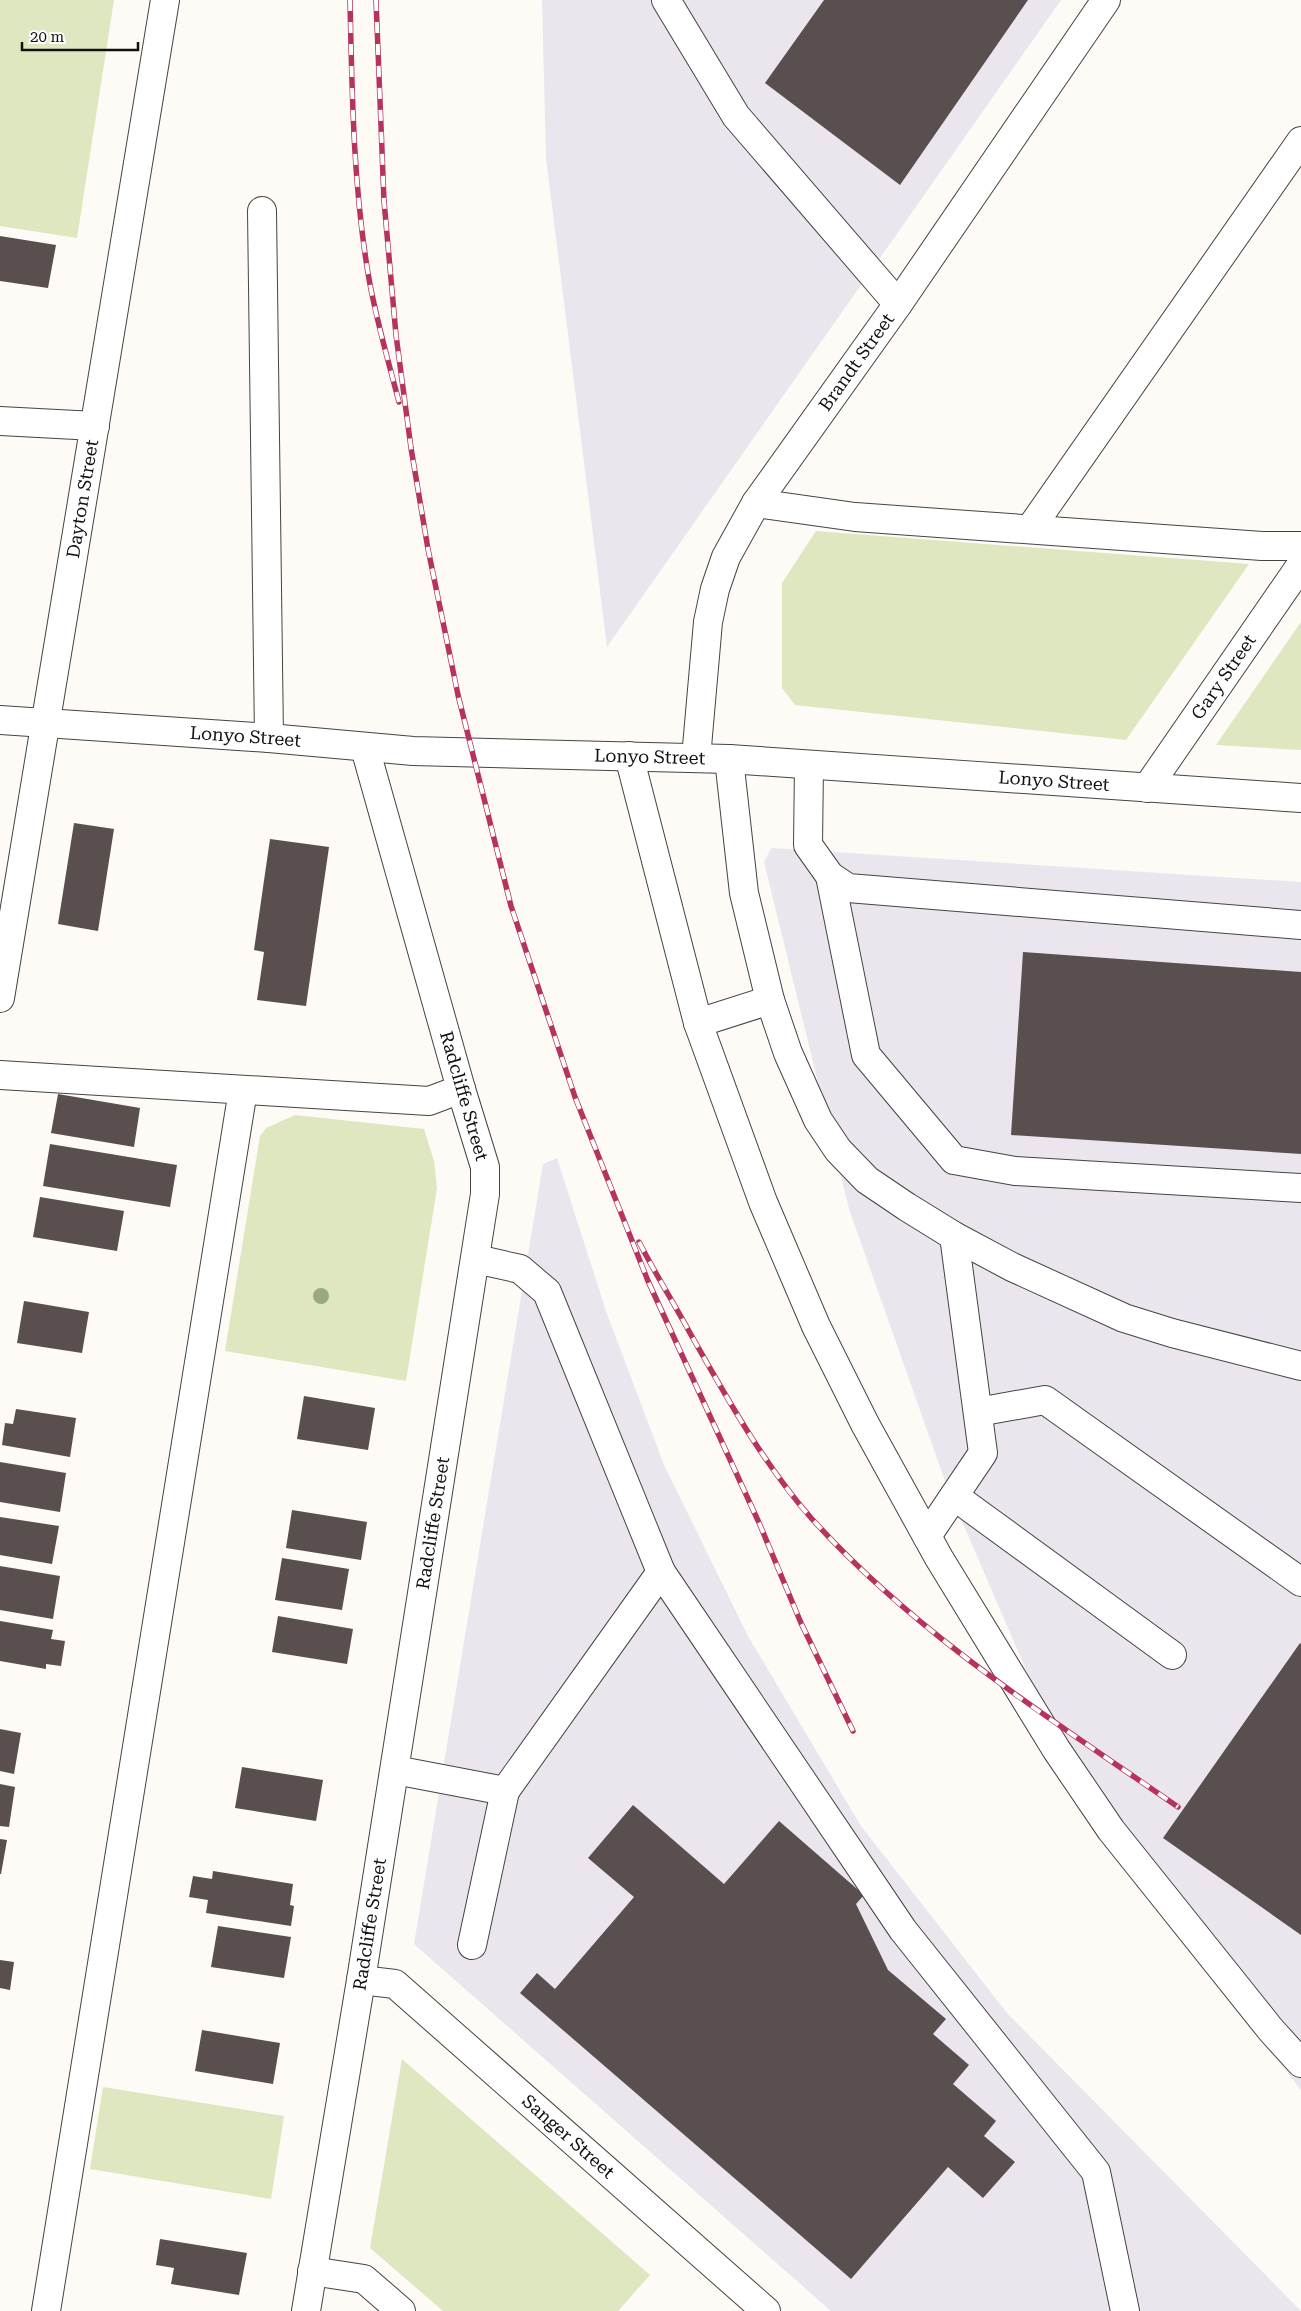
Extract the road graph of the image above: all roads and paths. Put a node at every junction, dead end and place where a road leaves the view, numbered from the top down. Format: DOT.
graph roads {
  1 [pos="165,0"];
  2 [pos="666,0"];
  3 [pos="1106,0"];
  4 [pos="1301,141"];
  5 [pos="262,211"];
  6 [pos="898,304"];
  7 [pos="0,421"];
  8 [pos="95,426"];
  9 [pos="756,503"];
  10 [pos="1030,529"];
  11 [pos="1301,546"];
  12 [pos="1301,566"];
  13 [pos="0,720"];
  14 [pos="46,722"];
  15 [pos="269,738"];
  16 [pos="365,748"];
  17 [pos="629,756"];
  18 [pos="696,758"];
  19 [pos="729,759"];
  20 [pos="809,765"];
  21 [pos="1147,788"];
  22 [pos="1301,798"];
  23 [pos="830,876"];
  24 [pos="1301,925"];
  25 [pos="0,998"];
  26 [pos="770,1000"];
  27 [pos="698,1022"];
  28 [pos="0,1075"];
  29 [pos="461,1088"];
  30 [pos="243,1090"];
  31 [pos="1301,1188"];
  32 [pos="954,1236"];
  33 [pos="476,1259"];
  34 [pos="1301,1366"];
  35 [pos="978,1412"];
  36 [pos="954,1496"];
  37 [pos="927,1536"];
  38 [pos="661,1572"];
  39 [pos="1301,1582"];
  40 [pos="1172,1655"];
  41 [pos="395,1770"];
  42 [pos="505,1791"];
  43 [pos="472,1945"];
  44 [pos="361,1980"];
  45 [pos="1301,2063"];
  46 [pos="312,2271"];
  47 [pos="46,2311"];
  48 [pos="306,2311"];
  49 [pos="401,2311"];
  50 [pos="766,2311"];
  51 [pos="1125,2311"];
  1 -- 8 [label="street, Dayton Street"];
  2 -- 6 [label="street"];
  3 -- 6 [label="street, Brandt Street"];
  4 -- 10 [label="street"];
  5 -- 15 [label="street"];
  6 -- 9 [label="street, Brandt Street"];
  7 -- 8 [label="street"];
  8 -- 14 [label="street, Dayton Street"];
  9 -- 10 [label="street"];
  9 -- 18 [label="street, Brandt Street"];
  10 -- 11 [label="street"];
  12 -- 21 [label="street, Gary Street"];
  13 -- 14 [label="street, Lonyo Street"];
  14 -- 15 [label="street, Lonyo Street"];
  14 -- 25 [label="street, Dayton Street"];
  15 -- 16 [label="street, Lonyo Street"];
  16 -- 17 [label="street, Lonyo Street"];
  16 -- 29 [label="street, Radcliffe Street"];
  17 -- 18 [label="street, Lonyo Street"];
  17 -- 27 [label="street"];
  18 -- 19 [label="street, Lonyo Street"];
  19 -- 20 [label="street, Lonyo Street"];
  19 -- 26 [label="street"];
  20 -- 21 [label="street, Lonyo Street"];
  20 -- 23 [label="street"];
  21 -- 22 [label="street, Lonyo Street"];
  23 -- 24 [label="street"];
  23 -- 31 [label="street"];
  26 -- 27 [label="street"];
  26 -- 32 [label="street"];
  27 -- 37 [label="street"];
  28 -- 30 [label="street"];
  29 -- 30 [label="street"];
  29 -- 33 [label="street, Radcliffe Street"];
  30 -- 47 [label="street"];
  32 -- 34 [label="street"];
  32 -- 35 [label="street"];
  33 -- 38 [label="street"];
  33 -- 41 [label="street, Radcliffe Street"];
  35 -- 36 [label="street"];
  35 -- 39 [label="street"];
  36 -- 37 [label="street"];
  36 -- 40 [label="street"];
  37 -- 45 [label="street"];
  38 -- 42 [label="street"];
  38 -- 51 [label="street"];
  41 -- 42 [label="street"];
  41 -- 44 [label="street, Radcliffe Street"];
  42 -- 43 [label="street"];
  44 -- 46 [label="street, Radcliffe Street"];
  44 -- 50 [label="street, Sanger Street"];
  46 -- 48 [label="street, Radcliffe Street"];
  46 -- 49 [label="street"];
}
